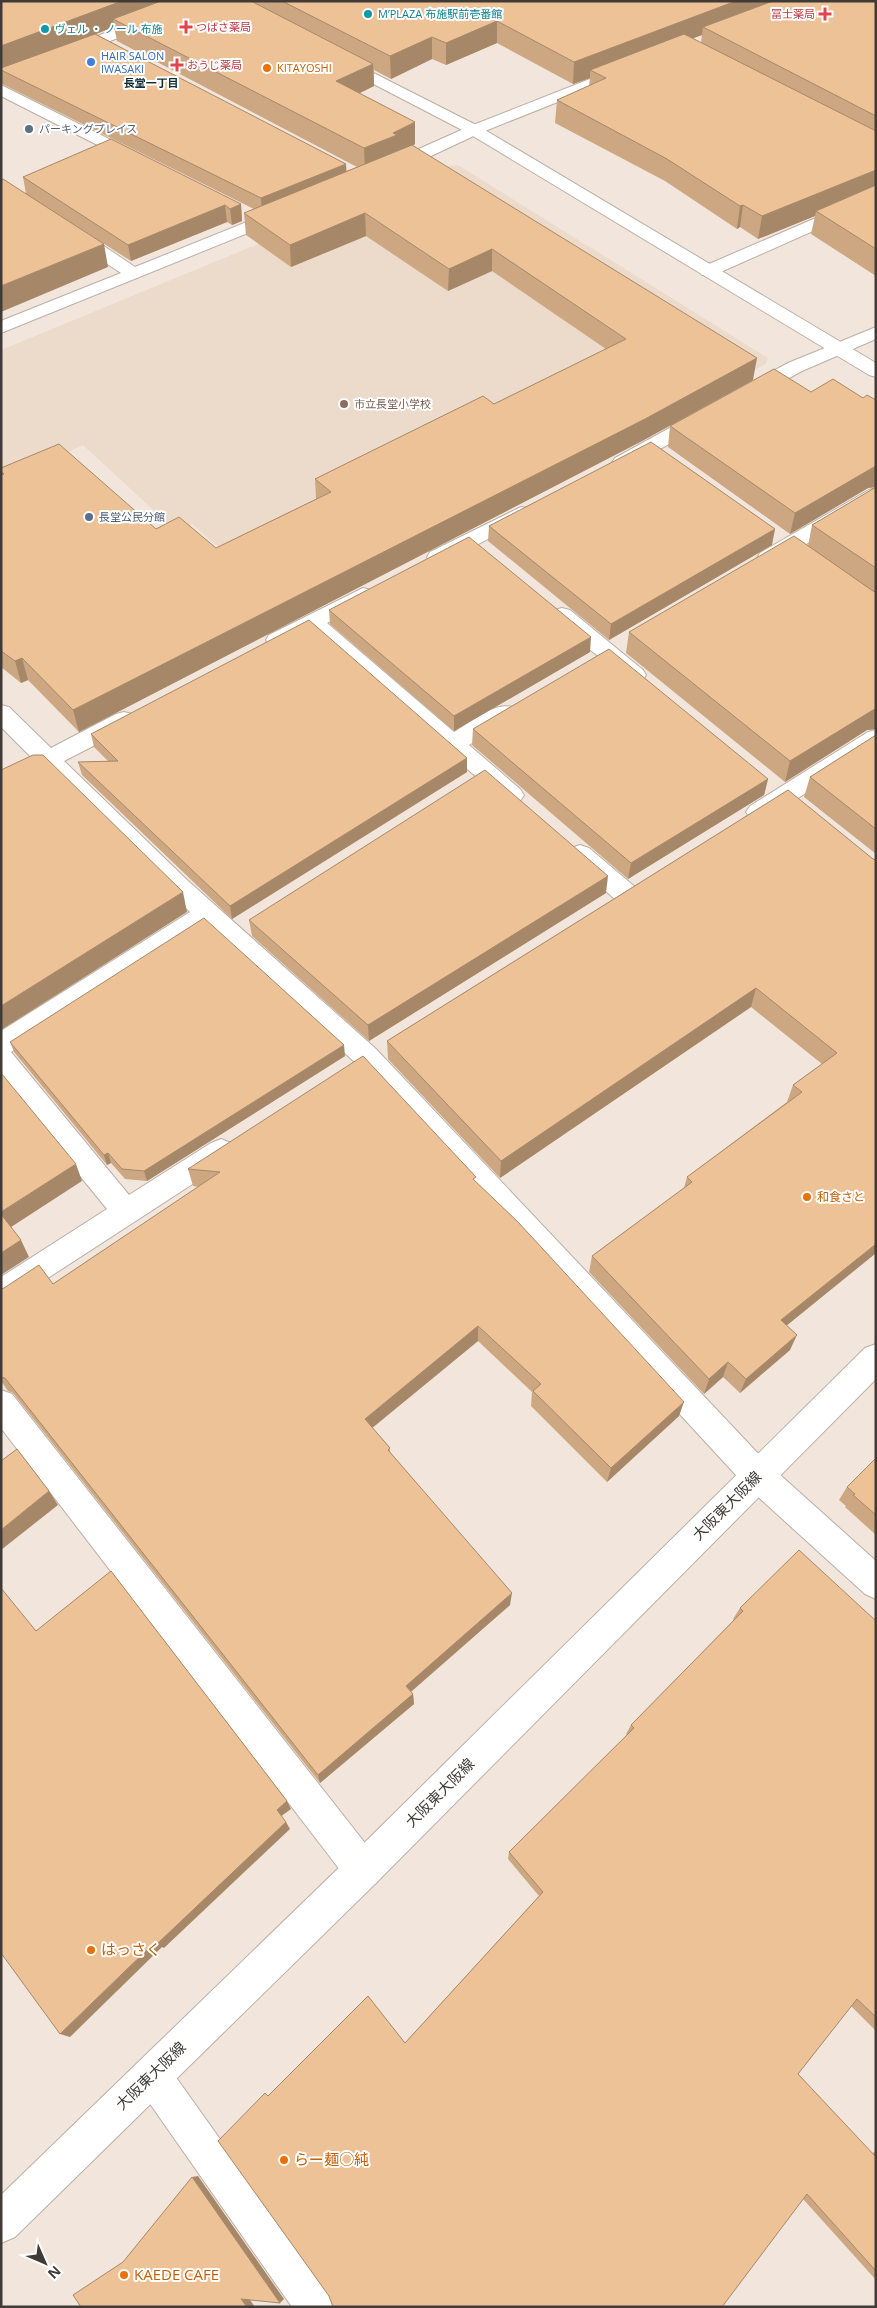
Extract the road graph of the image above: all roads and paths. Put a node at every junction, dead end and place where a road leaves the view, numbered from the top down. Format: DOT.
graph roads {
  1 [pos="203,1"];
  2 [pos="100,40"];
  3 [pos="117,49"];
  4 [pos="329,55"];
  5 [pos="55,57"];
  6 [pos="638,66"];
  7 [pos="1,90"];
  8 [pos="474,130"];
  9 [pos="148,164"];
  10 [pos="373,176"];
  11 [pos="876,198"];
  12 [pos="295,207"];
  13 [pos="243,213"];
  14 [pos="261,221"];
  15 [pos="59,225"];
  16 [pos="708,271"];
  17 [pos="133,273"];
  18 [pos="1,328"];
  19 [pos="876,332"];
  20 [pos="837,348"];
  21 [pos="876,371"];
  22 [pos="607,469"];
  23 [pos="876,494"];
  24 [pos="538,505"];
  25 [pos="417,567"];
  26 [pos="748,569"];
  27 [pos="382,586"];
  28 [pos="546,602"];
  29 [pos="312,622"];
  30 [pos="259,649"];
  31 [pos="653,690"];
  32 [pos="522,703"];
  33 [pos="144,709"];
  34 [pos="1,713"];
  35 [pos="876,738"];
  36 [pos="453,744"];
  37 [pos="48,760"];
  38 [pos="1,784"];
  39 [pos="530,811"];
  40 [pos="742,822"];
  41 [pos="567,843"];
  42 [pos="626,894"];
  43 [pos="207,914"];
  44 [pos="1,1046"];
  45 [pos="376,1052"];
  46 [pos="1,1059"];
  47 [pos="342,1073"];
  48 [pos="243,1137"];
  49 [pos="126,1212"];
  50 [pos="1,1293"];
  51 [pos="876,1358"];
  52 [pos="1,1404"];
  53 [pos="758,1475"];
  54 [pos="876,1584"];
  55 [pos="363,1870"];
  56 [pos="152,2075"];
  57 [pos="1,2223"];
  58 [pos="316,2307"];
  1 -- 2 [label="street"];
  2 -- 3 [label="street"];
  2 -- 5 [label="street"];
  4 -- 8 [label="street"];
  6 -- 8 [label="street"];
  7 -- 9 [label="street"];
  8 -- 10 [label="street"];
  8 -- 16 [label="street"];
  11 -- 16 [label="street"];
  12 -- 14 [label="street"];
  13 -- 14 [label="street"];
  14 -- 17 [label="street"];
  15 -- 17 [label="street"];
  16 -- 20 [label="street"];
  17 -- 18 [label="street"];
  19 -- 20 [label="street"];
  20 -- 21 [label="street"];
  20 -- 22 [label="street"];
  23 -- 26 [label="street"];
  24 -- 25 [label="street"];
  27 -- 29 [label="street"];
  28 -- 31 [label="street"];
  29 -- 30 [label="street"];
  29 -- 36 [label="street"];
  32 -- 36 [label="street"];
  33 -- 37 [label="street"];
  34 -- 37 [label="street"];
  35 -- 40 [label="street"];
  36 -- 39 [label="street"];
  37 -- 38 [label="street"];
  37 -- 43 [label="street"];
  41 -- 42 [label="street"];
  43 -- 44 [label="street"];
  43 -- 45 [label="street"];
  45 -- 47 [label="street"];
  45 -- 53 [label="street"];
  46 -- 49 [label="street"];
  48 -- 49 [label="street"];
  49 -- 50 [label="street"];
  51 -- 53 [label="street, 大阪東大阪線"];
  52 -- 55 [label="street"];
  53 -- 54 [label="street"];
  53 -- 55 [label="street, 大阪東大阪線"];
  55 -- 56 [label="street, 大阪東大阪線"];
  56 -- 57 [label="street, 大阪東大阪線"];
  56 -- 58 [label="street"];
}
